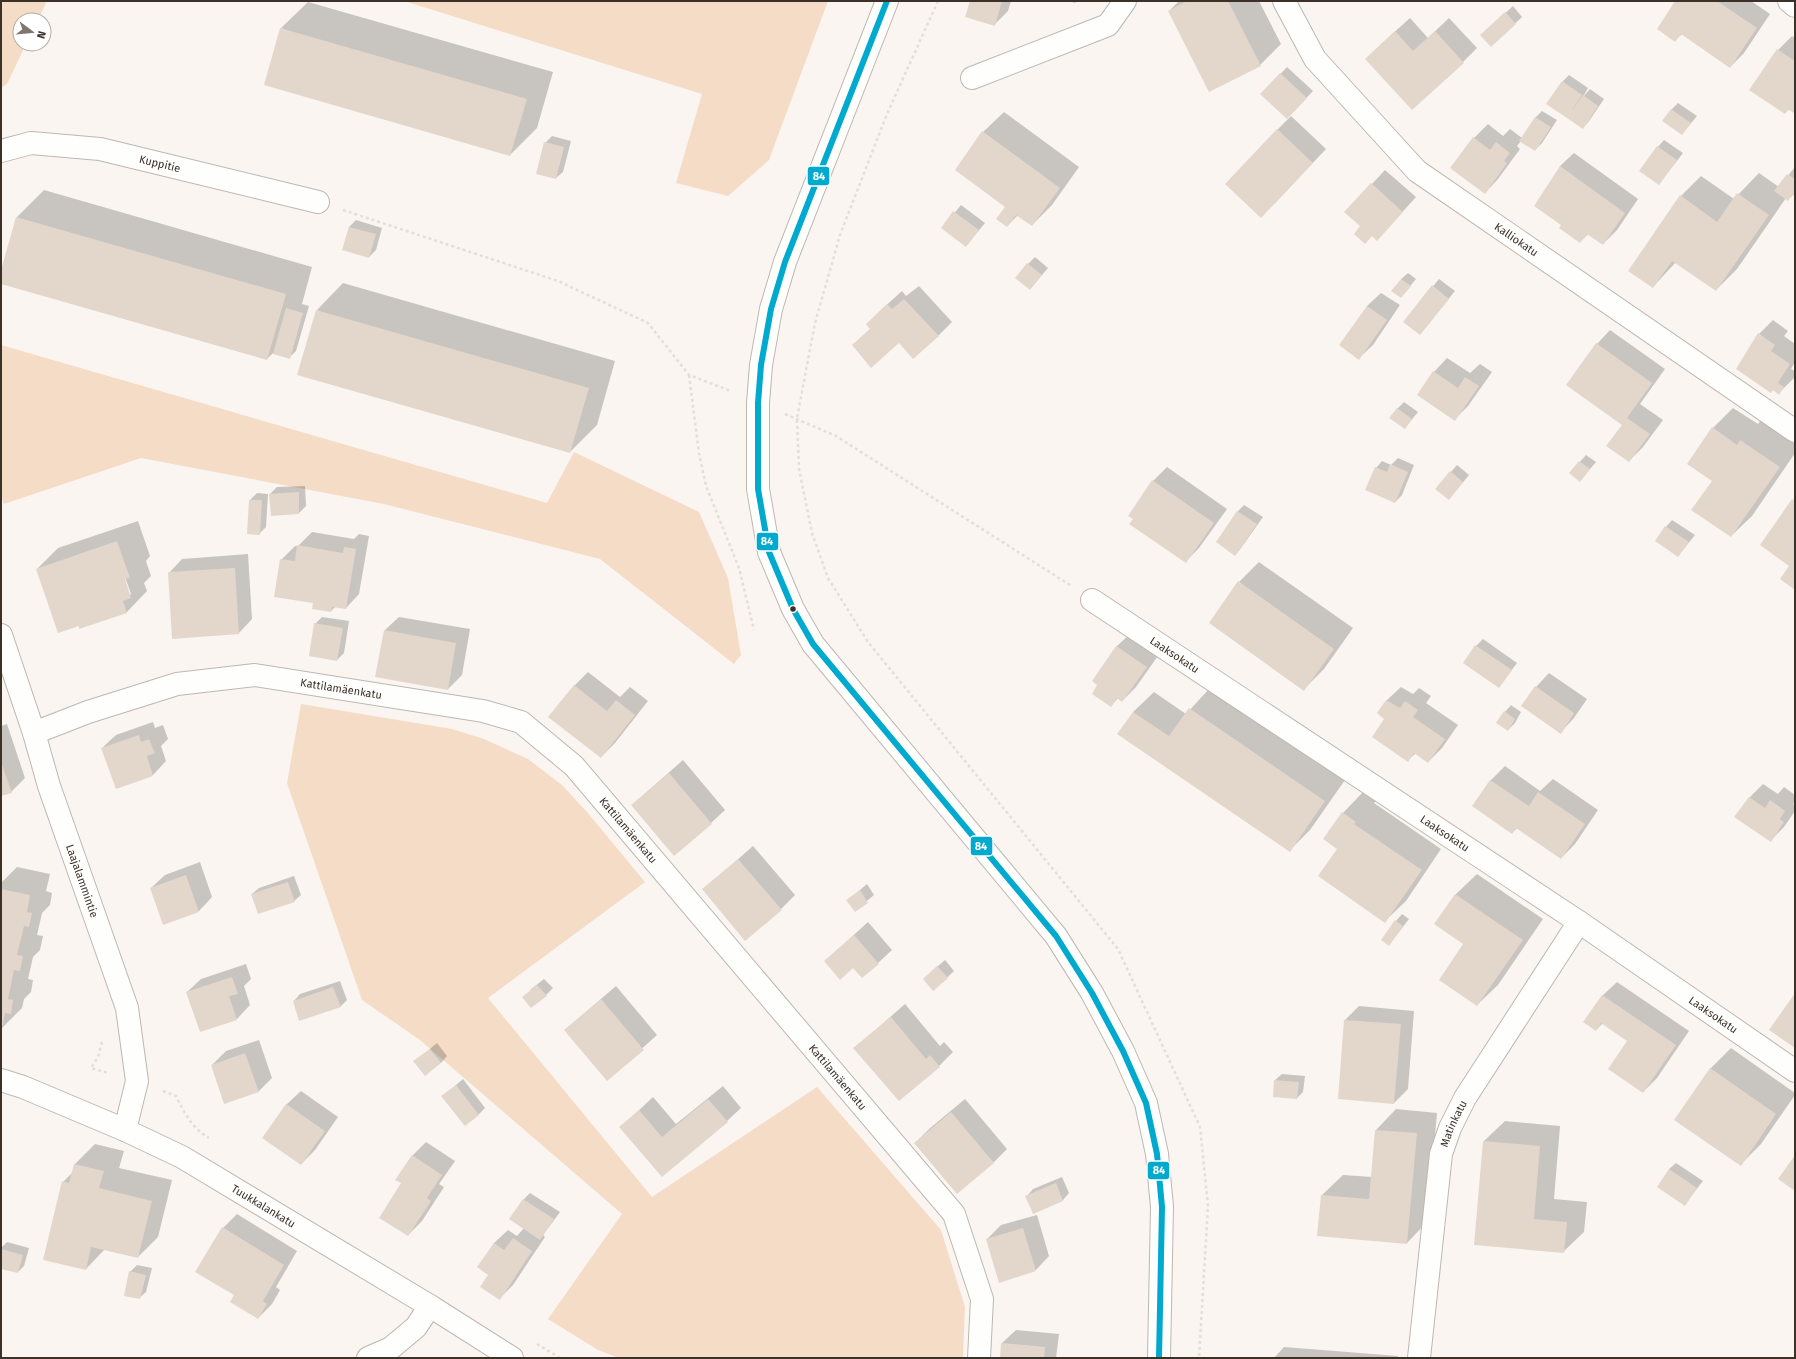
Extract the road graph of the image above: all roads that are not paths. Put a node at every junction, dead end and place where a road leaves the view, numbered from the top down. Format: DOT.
graph roads {
  1 [pos="887,1"];
  2 [pos="1125,1"];
  3 [pos="1284,1"];
  4 [pos="1789,1"];
  5 [pos="1795,6"];
  6 [pos="972,78"];
  7 [pos="1,151"];
  8 [pos="318,202"];
  9 [pos="1795,431"];
  10 [pos="1092,600"];
  11 [pos="1,634"];
  12 [pos="34,733"];
  13 [pos="1580,922"];
  14 [pos="1795,1071"];
  15 [pos="1,1080"];
  16 [pos="125,1130"];
  17 [pos="430,1306"];
  18 [pos="368,1358"];
  19 [pos="512,1358"];
  20 [pos="979,1358"];
  21 [pos="1159,1358"];
  22 [pos="1419,1358"];
  1 -- 21 [label="street"];
  2 -- 6 [label="street"];
  3 -- 9 [label="street, Kalliokatu"];
  4 -- 5 [label="street"];
  7 -- 8 [label="street, Kuppitie"];
  10 -- 13 [label="street, Laaksokatu"];
  11 -- 12 [label="street, Laajalammintie"];
  12 -- 16 [label="street, Laajalammintie"];
  12 -- 20 [label="street, Kattilamäenkatu"];
  13 -- 14 [label="street, Laaksokatu"];
  13 -- 22 [label="street, Matinkatu"];
  15 -- 16 [label="street, Tuukkalankatu"];
  16 -- 17 [label="street, Tuukkalankatu"];
  17 -- 18 [label="street"];
  17 -- 19 [label="street, Tuukkalankatu"];
}
